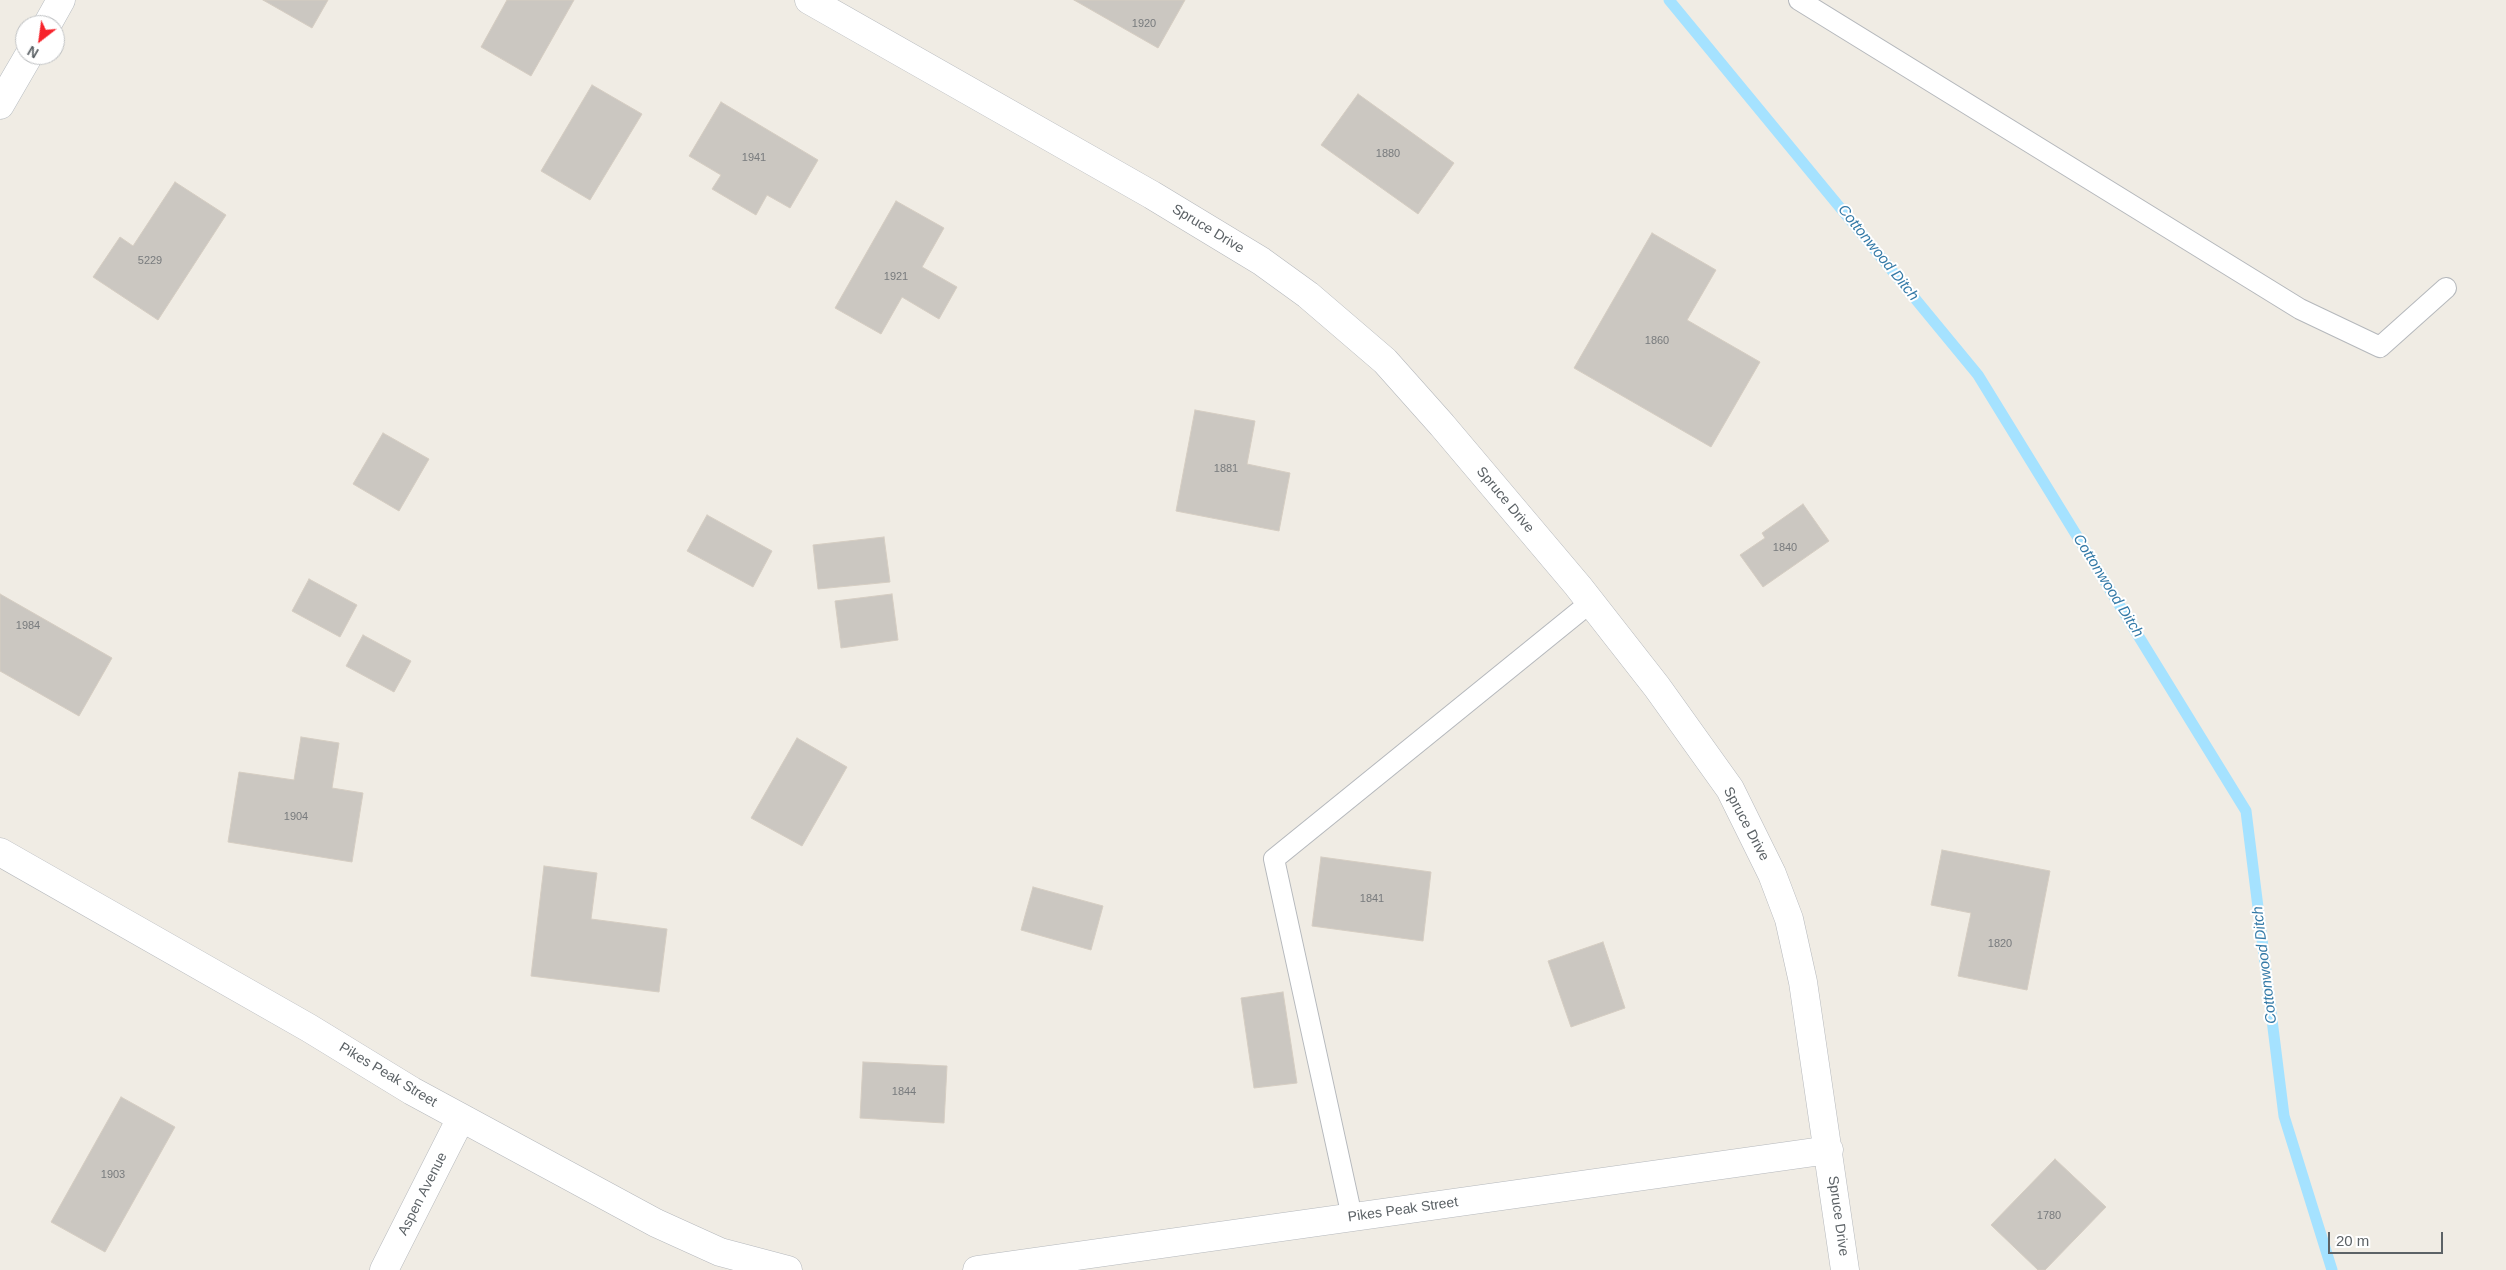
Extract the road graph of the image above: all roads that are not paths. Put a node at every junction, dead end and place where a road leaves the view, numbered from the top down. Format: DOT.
graph roads {
  1 [pos="61,0"];
  2 [pos="809,0"];
  3 [pos="1799,0"];
  4 [pos="53,15"];
  5 [pos="23,65"];
  6 [pos="0,105"];
  7 [pos="2446,288"];
  8 [pos="1591,602"];
  9 [pos="0,852"];
  10 [pos="461,1118"];
  11 [pos="1829,1150"];
  12 [pos="1352,1217"];
  13 [pos="384,1270"];
  14 [pos="788,1270"];
  15 [pos="977,1270"];
  16 [pos="1845,1270"];
  1 -- 4 [label="street"];
  2 -- 8 [label="street, Spruce Drive"];
  3 -- 7 [label="lane"];
  5 -- 6 [label="street"];
  8 -- 11 [label="street, Spruce Drive"];
  8 -- 12 [label="lane"];
  9 -- 10 [label="street, Pikes Peak Street"];
  10 -- 13 [label="street, Aspen Avenue"];
  10 -- 14 [label="street, Pikes Peak Street"];
  11 -- 12 [label="street, Pikes Peak Street"];
  11 -- 16 [label="street, Spruce Drive"];
  12 -- 15 [label="street, Pikes Peak Street"];
}
